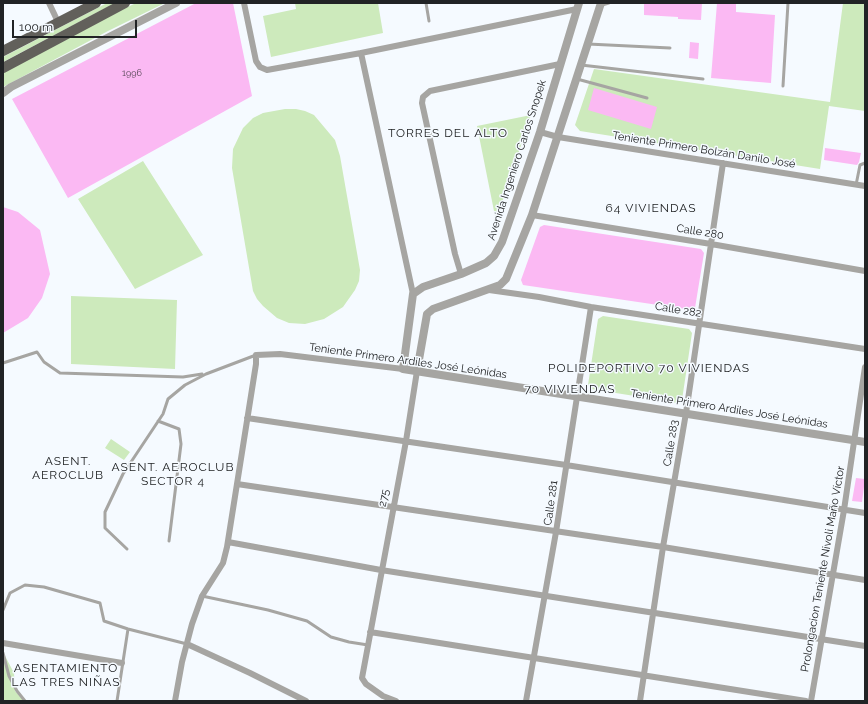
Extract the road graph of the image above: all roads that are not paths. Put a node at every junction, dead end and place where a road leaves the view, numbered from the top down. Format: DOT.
graph roads {
  1 [pos="49,3"];
  2 [pos="96,3"];
  3 [pos="125,3"];
  4 [pos="176,3"];
  5 [pos="244,3"];
  6 [pos="426,3"];
  7 [pos="609,3"];
  8 [pos="788,3"];
  9 [pos="601,4"];
  10 [pos="578,6"];
  11 [pos="429,21"];
  12 [pos="58,22"];
  13 [pos="588,44"];
  14 [pos="670,48"];
  15 [pos="3,51"];
  16 [pos="361,53"];
  17 [pos="560,64"];
  18 [pos="581,65"];
  19 [pos="3,68"];
  20 [pos="576,79"];
  21 [pos="703,79"];
  22 [pos="784,86"];
  23 [pos="3,93"];
  24 [pos="647,98"];
  25 [pos="540,132"];
  26 [pos="558,137"];
  27 [pos="723,163"];
  28 [pos="865,163"];
  29 [pos="856,185"];
  30 [pos="865,186"];
  31 [pos="532,215"];
  32 [pos="711,244"];
  33 [pos="865,271"];
  34 [pos="462,274"];
  35 [pos="488,290"];
  36 [pos="413,294"];
  37 [pos="591,307"];
  38 [pos="700,324"];
  39 [pos="865,350"];
  40 [pos="256,355"];
  41 [pos="3,363"];
  42 [pos="865,367"];
  43 [pos="403,369"];
  44 [pos="417,371"];
  45 [pos="206,374"];
  46 [pos="576,396"];
  47 [pos="686,413"];
  48 [pos="247,418"];
  49 [pos="158,421"];
  50 [pos="855,440"];
  51 [pos="406,441"];
  52 [pos="865,442"];
  53 [pos="566,465"];
  54 [pos="674,483"];
  55 [pos="238,484"];
  56 [pos="393,507"];
  57 [pos="844,510"];
  58 [pos="865,513"];
  59 [pos="556,532"];
  60 [pos="169,541"];
  61 [pos="228,542"];
  62 [pos="663,547"];
  63 [pos="127,549"];
  64 [pos="382,570"];
  65 [pos="833,575"];
  66 [pos="865,580"];
  67 [pos="202,596"];
  68 [pos="545,596"];
  69 [pos="3,610"];
  70 [pos="653,613"];
  71 [pos="128,629"];
  72 [pos="370,632"];
  73 [pos="821,639"];
  74 [pos="3,643"];
  75 [pos="187,644"];
  76 [pos="368,645"];
  77 [pos="865,646"];
  78 [pos="3,653"];
  79 [pos="534,659"];
  80 [pos="122,663"];
  81 [pos="644,676"];
  82 [pos="25,701"];
  83 [pos="117,701"];
  84 [pos="175,701"];
  85 [pos="306,701"];
  86 [pos="396,701"];
  87 [pos="526,701"];
  88 [pos="640,701"];
  89 [pos="806,701"];
  90 [pos="811,701"];
  1 -- 12 [label="street"];
  2 -- 12 [label="main road"];
  3 -- 19 [label="main road"];
  4 -- 23 [label="street"];
  5 -- 16 [label="street"];
  6 -- 11 [label="lane"];
  7 -- 9 [label="lane"];
  8 -- 22 [label="lane"];
  9 -- 13 [label="street"];
  10 -- 16 [label="street"];
  10 -- 17 [label="street, Avenida Ingeniero Carlos Snopek"];
  12 -- 15 [label="main road"];
  13 -- 14 [label="lane"];
  13 -- 18 [label="street"];
  16 -- 36 [label="street"];
  17 -- 25 [label="street, Avenida Ingeniero Carlos Snopek"];
  17 -- 34 [label="street"];
  18 -- 20 [label="street"];
  18 -- 21 [label="lane"];
  20 -- 24 [label="lane"];
  20 -- 26 [label="street"];
  25 -- 26 [label="street, Teniente Primero Bolzán Danilo José"];
  25 -- 34 [label="street, Avenida Ingeniero Carlos Snopek"];
  26 -- 27 [label="street, Teniente Primero Bolzán Danilo José"];
  26 -- 31 [label="street"];
  27 -- 29 [label="street, Teniente Primero Bolzán Danilo José"];
  27 -- 32 [label="street, Calle 283"];
  28 -- 29 [label="lane"];
  29 -- 30 [label="street, Teniente Primero Bolzán Danilo José"];
  31 -- 32 [label="street, Calle 280"];
  31 -- 35 [label="street"];
  32 -- 33 [label="street, Calle 280"];
  32 -- 38 [label="street, Calle 283"];
  34 -- 36 [label="street, Avenida Ingeniero Carlos Snopek"];
  35 -- 37 [label="street, Calle 282"];
  35 -- 44 [label="street, 275"];
  36 -- 43 [label="street"];
  37 -- 38 [label="street, Calle 282"];
  37 -- 46 [label="street, Calle 281"];
  38 -- 39 [label="street, Calle 282"];
  38 -- 47 [label="street, Calle 283"];
  40 -- 43 [label="street, Teniente Primero Ardiles José Leónidas"];
  40 -- 45 [label="lane"];
  40 -- 48 [label="street"];
  41 -- 45 [label="lane"];
  42 -- 50 [label="street, Prolongacion Teniente Nivoli Maño Víctor"];
  43 -- 44 [label="street, Teniente Primero Ardiles José Leónidas"];
  44 -- 46 [label="street, Teniente Primero Ardiles José Leónidas"];
  44 -- 51 [label="street, 275"];
  45 -- 49 [label="lane"];
  46 -- 47 [label="street, Teniente Primero Ardiles José Leónidas"];
  46 -- 53 [label="street, Calle 281"];
  47 -- 50 [label="street, Teniente Primero Ardiles José Leónidas"];
  47 -- 54 [label="street, Calle 283"];
  48 -- 51 [label="street"];
  48 -- 55 [label="street"];
  49 -- 60 [label="lane"];
  49 -- 63 [label="lane"];
  50 -- 52 [label="street, Teniente Primero Ardiles José Leónidas"];
  50 -- 57 [label="street, Prolongacion Teniente Nivoli Maño Víctor"];
  51 -- 53 [label="street"];
  51 -- 56 [label="street, 275"];
  53 -- 54 [label="street"];
  53 -- 59 [label="street, Calle 281"];
  54 -- 57 [label="street"];
  54 -- 62 [label="street, Calle 283"];
  55 -- 56 [label="street"];
  55 -- 61 [label="street"];
  56 -- 59 [label="street"];
  56 -- 64 [label="street, 275"];
  57 -- 58 [label="street"];
  57 -- 65 [label="street, Prolongacion Teniente Nivoli Maño Víctor"];
  59 -- 62 [label="street"];
  59 -- 68 [label="street, Calle 281"];
  61 -- 64 [label="street"];
  61 -- 67 [label="street"];
  62 -- 65 [label="street"];
  62 -- 70 [label="street, Calle 283"];
  64 -- 68 [label="street"];
  64 -- 72 [label="street, 275"];
  65 -- 66 [label="street"];
  65 -- 73 [label="street, Prolongacion Teniente Nivoli Maño Víctor"];
  67 -- 75 [label="street"];
  67 -- 76 [label="lane"];
  68 -- 70 [label="street"];
  68 -- 79 [label="street, Calle 281"];
  69 -- 71 [label="lane"];
  70 -- 73 [label="street"];
  70 -- 81 [label="street, Calle 283"];
  71 -- 75 [label="lane"];
  71 -- 80 [label="lane"];
  72 -- 76 [label="street, 275"];
  72 -- 79 [label="street"];
  73 -- 77 [label="street"];
  73 -- 90 [label="street, Prolongacion Teniente Nivoli Maño Víctor"];
  74 -- 80 [label="street"];
  75 -- 84 [label="street"];
  75 -- 85 [label="street"];
  76 -- 86 [label="street, 275"];
  78 -- 82 [label="lane"];
  79 -- 81 [label="street"];
  79 -- 87 [label="street, Calle 281"];
  80 -- 83 [label="lane"];
  81 -- 88 [label="street, Calle 283"];
  81 -- 89 [label="street"];
}
